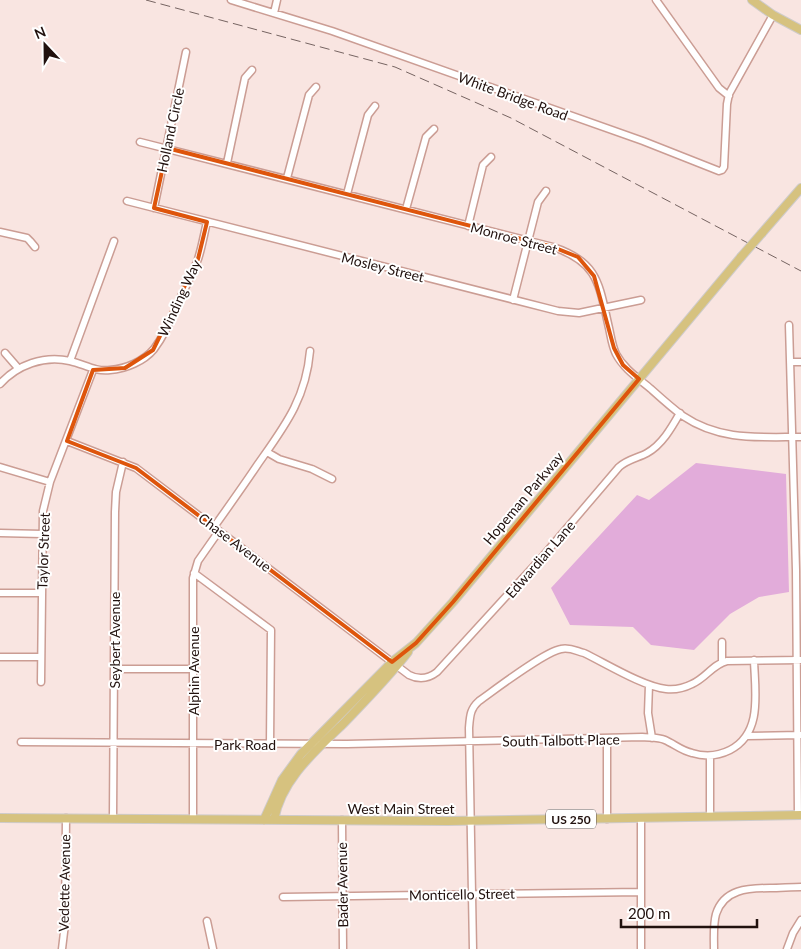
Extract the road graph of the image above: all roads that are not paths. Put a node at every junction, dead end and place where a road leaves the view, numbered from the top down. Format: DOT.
graph roads {
  1 [pos="231,0"];
  2 [pos="277,0"];
  3 [pos="656,0"];
  4 [pos="752,0"];
  5 [pos="274,13"];
  6 [pos="773,15"];
  7 [pos="801,30"];
  8 [pos="186,52"];
  9 [pos="252,70"];
  10 [pos="316,87"];
  11 [pos="729,96"];
  12 [pos="375,106"];
  13 [pos="434,129"];
  14 [pos="140,142"];
  15 [pos="167,148"];
  16 [pos="491,157"];
  17 [pos="227,164"];
  18 [pos="287,178"];
  19 [pos="801,188"];
  20 [pos="546,191"];
  21 [pos="347,194"];
  22 [pos="127,201"];
  23 [pos="154,208"];
  24 [pos="406,209"];
  25 [pos="207,222"];
  26 [pos="468,226"];
  27 [pos="0,232"];
  28 [pos="114,241"];
  29 [pos="528,241"];
  30 [pos="35,247"];
  31 [pos="513,300"];
  32 [pos="641,300"];
  33 [pos="604,308"];
  34 [pos="789,325"];
  35 [pos="310,351"];
  36 [pos="5,353"];
  37 [pos="70,361"];
  38 [pos="790,362"];
  39 [pos="801,362"];
  40 [pos="18,368"];
  41 [pos="93,370"];
  42 [pos="639,379"];
  43 [pos="0,384"];
  44 [pos="680,413"];
  45 [pos="792,437"];
  46 [pos="801,437"];
  47 [pos="67,442"];
  48 [pos="268,452"];
  49 [pos="123,462"];
  50 [pos="0,467"];
  51 [pos="332,479"];
  52 [pos="50,482"];
  53 [pos="798,511"];
  54 [pos="217,529"];
  55 [pos="0,533"];
  56 [pos="42,534"];
  57 [pos="194,573"];
  58 [pos="798,585"];
  59 [pos="0,593"];
  60 [pos="42,593"];
  61 [pos="722,642"];
  62 [pos="0,657"];
  63 [pos="41,657"];
  64 [pos="754,660"];
  65 [pos="799,660"];
  66 [pos="722,662"];
  67 [pos="395,664"];
  68 [pos="114,669"];
  69 [pos="193,669"];
  70 [pos="41,682"];
  71 [pos="649,685"];
  72 [pos="799,735"];
  73 [pos="747,736"];
  74 [pos="652,738"];
  75 [pos="607,739"];
  76 [pos="469,741"];
  77 [pos="21,742"];
  78 [pos="114,744"];
  79 [pos="193,744"];
  80 [pos="270,744"];
  81 [pos="311,744"];
  82 [pos="322,744"];
  83 [pos="710,756"];
  84 [pos="800,815"];
  85 [pos="710,816"];
  86 [pos="0,818"];
  87 [pos="66,818"];
  88 [pos="113,818"];
  89 [pos="641,818"];
  90 [pos="193,819"];
  91 [pos="607,819"];
  92 [pos="264,820"];
  93 [pos="274,820"];
  94 [pos="342,820"];
  95 [pos="471,820"];
  96 [pos="801,887"];
  97 [pos="641,892"];
  98 [pos="472,893"];
  99 [pos="343,896"];
  100 [pos="283,897"];
  101 [pos="801,920"];
  102 [pos="207,921"];
  103 [pos="62,949"];
  104 [pos="213,949"];
  105 [pos="343,949"];
  106 [pos="473,949"];
  107 [pos="641,949"];
  108 [pos="714,949"];
  109 [pos="787,949"];
  1 -- 5 [label="street, White Bridge Road"];
  2 -- 5 [label="street"];
  3 -- 11 [label="street"];
  4 -- 6 [label="main road"];
  5 -- 11 [label="street, White Bridge Road"];
  6 -- 7 [label="main road"];
  6 -- 11 [label="street"];
  8 -- 15 [label="street, Holland Circle"];
  9 -- 17 [label="street"];
  10 -- 18 [label="street"];
  12 -- 21 [label="street"];
  13 -- 24 [label="street"];
  14 -- 15 [label="street, Monroe Street"];
  15 -- 17 [label="street, Monroe Street"];
  15 -- 23 [label="street, Holland Circle"];
  16 -- 26 [label="street"];
  17 -- 18 [label="street, Monroe Street"];
  18 -- 21 [label="street, Monroe Street"];
  19 -- 42 [label="main road, Hopeman Parkway, bridge"];
  20 -- 29 [label="street"];
  21 -- 24 [label="street, Monroe Street"];
  22 -- 23 [label="street, Mosley Street"];
  23 -- 25 [label="street, Mosley Street"];
  24 -- 26 [label="street, Monroe Street"];
  25 -- 31 [label="street, Mosley Street"];
  25 -- 41 [label="street, Winding Way"];
  26 -- 29 [label="street, Monroe Street"];
  27 -- 30 [label="street"];
  28 -- 37 [label="street"];
  29 -- 31 [label="street"];
  29 -- 33 [label="street, Monroe Street"];
  31 -- 33 [label="street, Mosley Street"];
  32 -- 33 [label="street, Mosley Street"];
  33 -- 42 [label="street, Monroe Street"];
  34 -- 38 [label="street"];
  35 -- 48 [label="street, Alphin Avenue"];
  36 -- 40 [label="street"];
  37 -- 40 [label="street, Winding Way"];
  37 -- 41 [label="street, Winding Way"];
  38 -- 39 [label="street"];
  38 -- 45 [label="street"];
  40 -- 43 [label="street, Winding Way"];
  41 -- 47 [label="street, Taylor Street"];
  42 -- 44 [label="street, Monroe Street"];
  42 -- 67 [label="main road, Hopeman Parkway"];
  44 -- 45 [label="street, Monroe Street"];
  44 -- 67 [label="street, Edwardian Lane"];
  45 -- 46 [label="street, Monroe Street"];
  45 -- 53 [label="street"];
  47 -- 49 [label="street, Chase Avenue"];
  47 -- 52 [label="street, Taylor Street"];
  48 -- 51 [label="street"];
  48 -- 54 [label="street, Alphin Avenue"];
  49 -- 54 [label="street, Chase Avenue"];
  49 -- 68 [label="street, Seybert Avenue"];
  50 -- 52 [label="street"];
  52 -- 56 [label="street, Taylor Street"];
  53 -- 58 [label="street"];
  54 -- 57 [label="street, Alphin Avenue"];
  54 -- 67 [label="street, Chase Avenue"];
  55 -- 56 [label="street"];
  56 -- 60 [label="street, Taylor Street"];
  57 -- 69 [label="street, Alphin Avenue"];
  57 -- 80 [label="street"];
  58 -- 65 [label="street"];
  59 -- 60 [label="street"];
  60 -- 63 [label="street, Taylor Street"];
  61 -- 66 [label="street"];
  62 -- 63 [label="street"];
  63 -- 70 [label="street, Taylor Street"];
  64 -- 65 [label="street"];
  64 -- 66 [label="street"];
  64 -- 73 [label="street"];
  65 -- 72 [label="street"];
  66 -- 71 [label="street"];
  67 -- 81 [label="main road"];
  67 -- 82 [label="main road"];
  68 -- 69 [label="street"];
  68 -- 78 [label="street, Seybert Avenue"];
  69 -- 79 [label="street, Alphin Avenue"];
  71 -- 74 [label="street"];
  71 -- 76 [label="street"];
  72 -- 73 [label="street"];
  72 -- 84 [label="street"];
  73 -- 83 [label="street"];
  74 -- 75 [label="street, South Talbott Place"];
  74 -- 83 [label="street, South Talbott Place"];
  75 -- 76 [label="street, South Talbott Place"];
  75 -- 91 [label="street"];
  76 -- 82 [label="street, Park Road"];
  76 -- 95 [label="street"];
  77 -- 78 [label="street, Park Road"];
  78 -- 79 [label="street, Park Road"];
  78 -- 88 [label="street, Seybert Avenue"];
  79 -- 80 [label="street, Park Road"];
  79 -- 90 [label="street, Alphin Avenue"];
  80 -- 81 [label="street, Park Road"];
  81 -- 82 [label="street, Park Road"];
  81 -- 92 [label="main road"];
  82 -- 93 [label="main road"];
  83 -- 85 [label="street"];
  84 -- 85 [label="main road, West Main Street / US 250"];
  85 -- 89 [label="main road, West Main Street / US 250"];
  86 -- 87 [label="main road, West Main Street / US 250"];
  87 -- 88 [label="main road, West Main Street / US 250"];
  87 -- 103 [label="street, Vedette Avenue"];
  88 -- 90 [label="main road, West Main Street / US 250"];
  89 -- 91 [label="main road, West Main Street / US 250"];
  89 -- 97 [label="street"];
  90 -- 92 [label="main road, West Main Street / US 250"];
  91 -- 95 [label="main road, West Main Street / US 250"];
  92 -- 93 [label="main road, West Main Street / US 250"];
  93 -- 94 [label="main road, West Main Street / US 250"];
  94 -- 95 [label="main road, West Main Street / US 250"];
  94 -- 99 [label="street, Bader Avenue"];
  95 -- 98 [label="street"];
  96 -- 108 [label="street"];
  97 -- 98 [label="street, Monticello Street"];
  97 -- 107 [label="street"];
  98 -- 99 [label="street, Monticello Street"];
  98 -- 106 [label="street"];
  99 -- 100 [label="street, Monticello Street"];
  99 -- 105 [label="street, Bader Avenue"];
  101 -- 109 [label="street"];
  102 -- 104 [label="street"];
}
